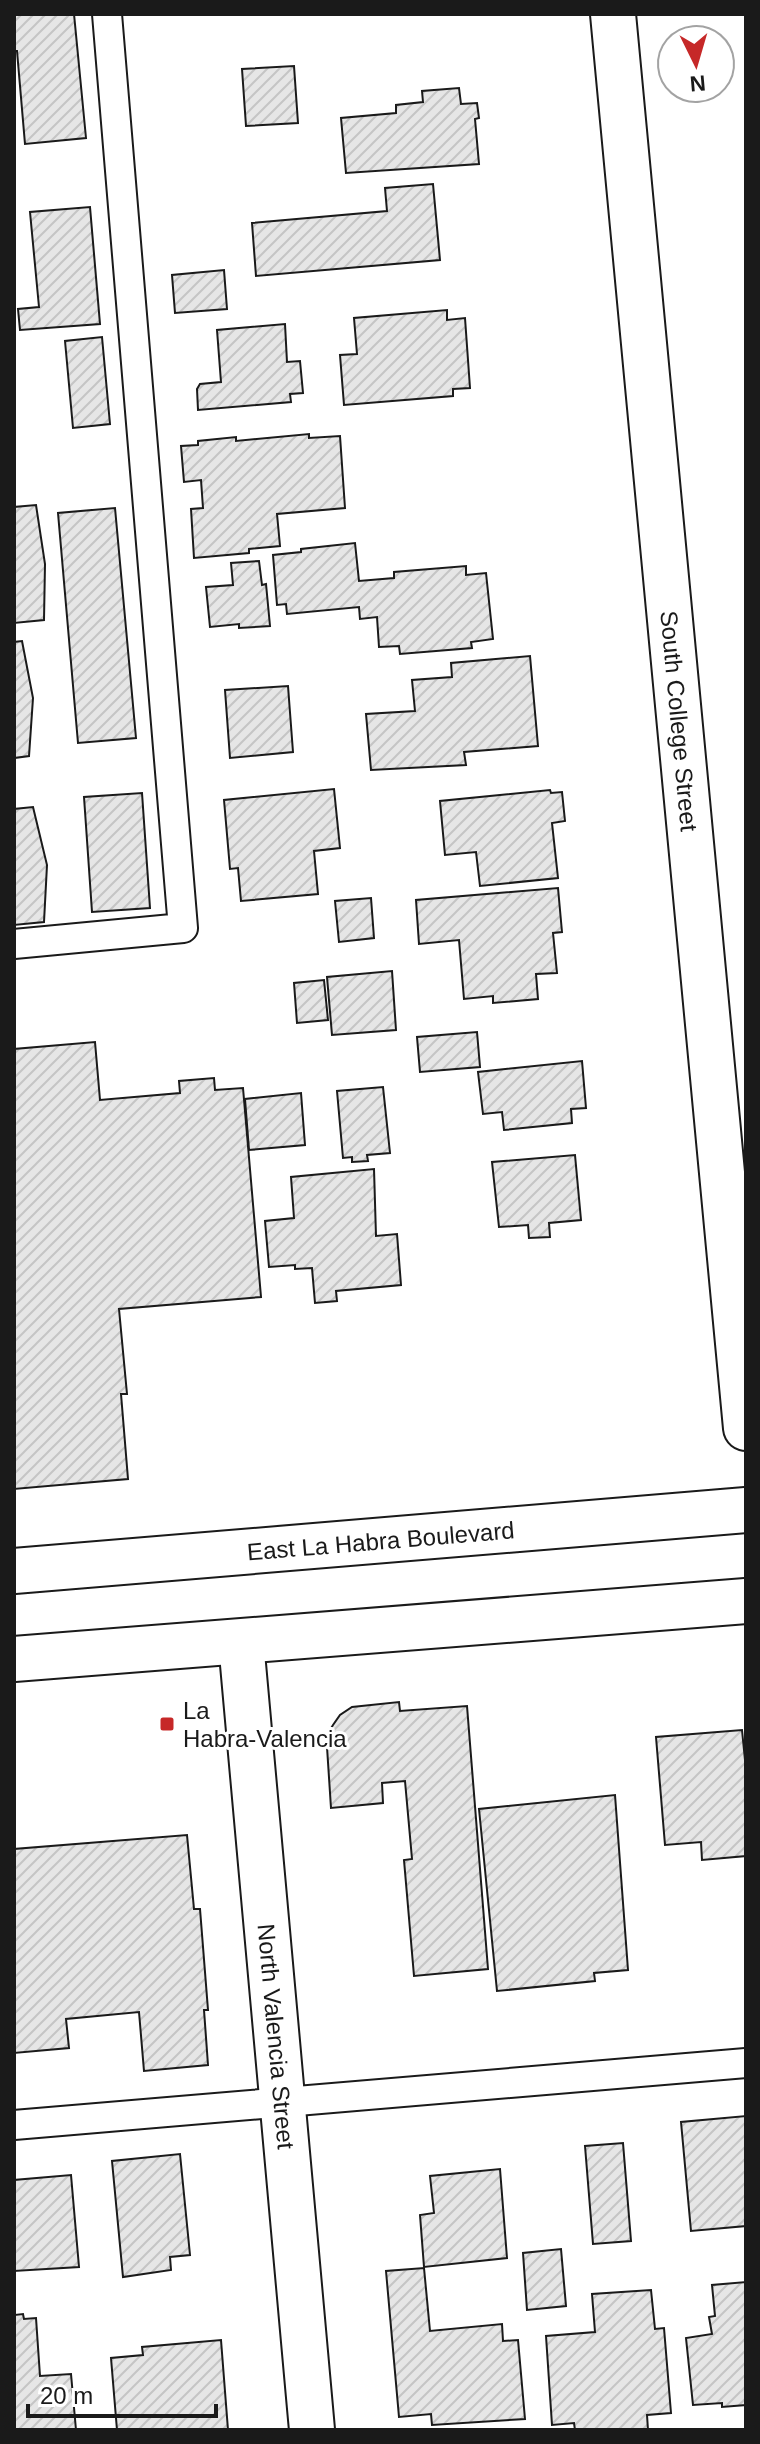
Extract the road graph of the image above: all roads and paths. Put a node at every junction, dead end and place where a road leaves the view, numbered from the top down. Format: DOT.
graph roads {
  1 [pos="107,14"];
  2 [pos="613,14"];
  3 [pos="14,944"];
  4 [pos="746,1428"];
  5 [pos="746,1510"];
  6 [pos="14,1571"];
  7 [pos="746,1601"];
  8 [pos="241,1642"];
  9 [pos="14,1659"];
  10 [pos="746,2063"];
  11 [pos="283,2103"];
  12 [pos="14,2125"];
  13 [pos="312,2430"];
  1 -- 3 [label="lane"];
  2 -- 4 [label="street, South College Street"];
  5 -- 6 [label="street, East La Habra Boulevard"];
  7 -- 8 [label="street"];
  8 -- 9 [label="street"];
  8 -- 11 [label="street, North Valencia Street"];
  10 -- 11 [label="lane"];
  11 -- 12 [label="lane"];
  11 -- 13 [label="street, North Valencia Street"];
}
